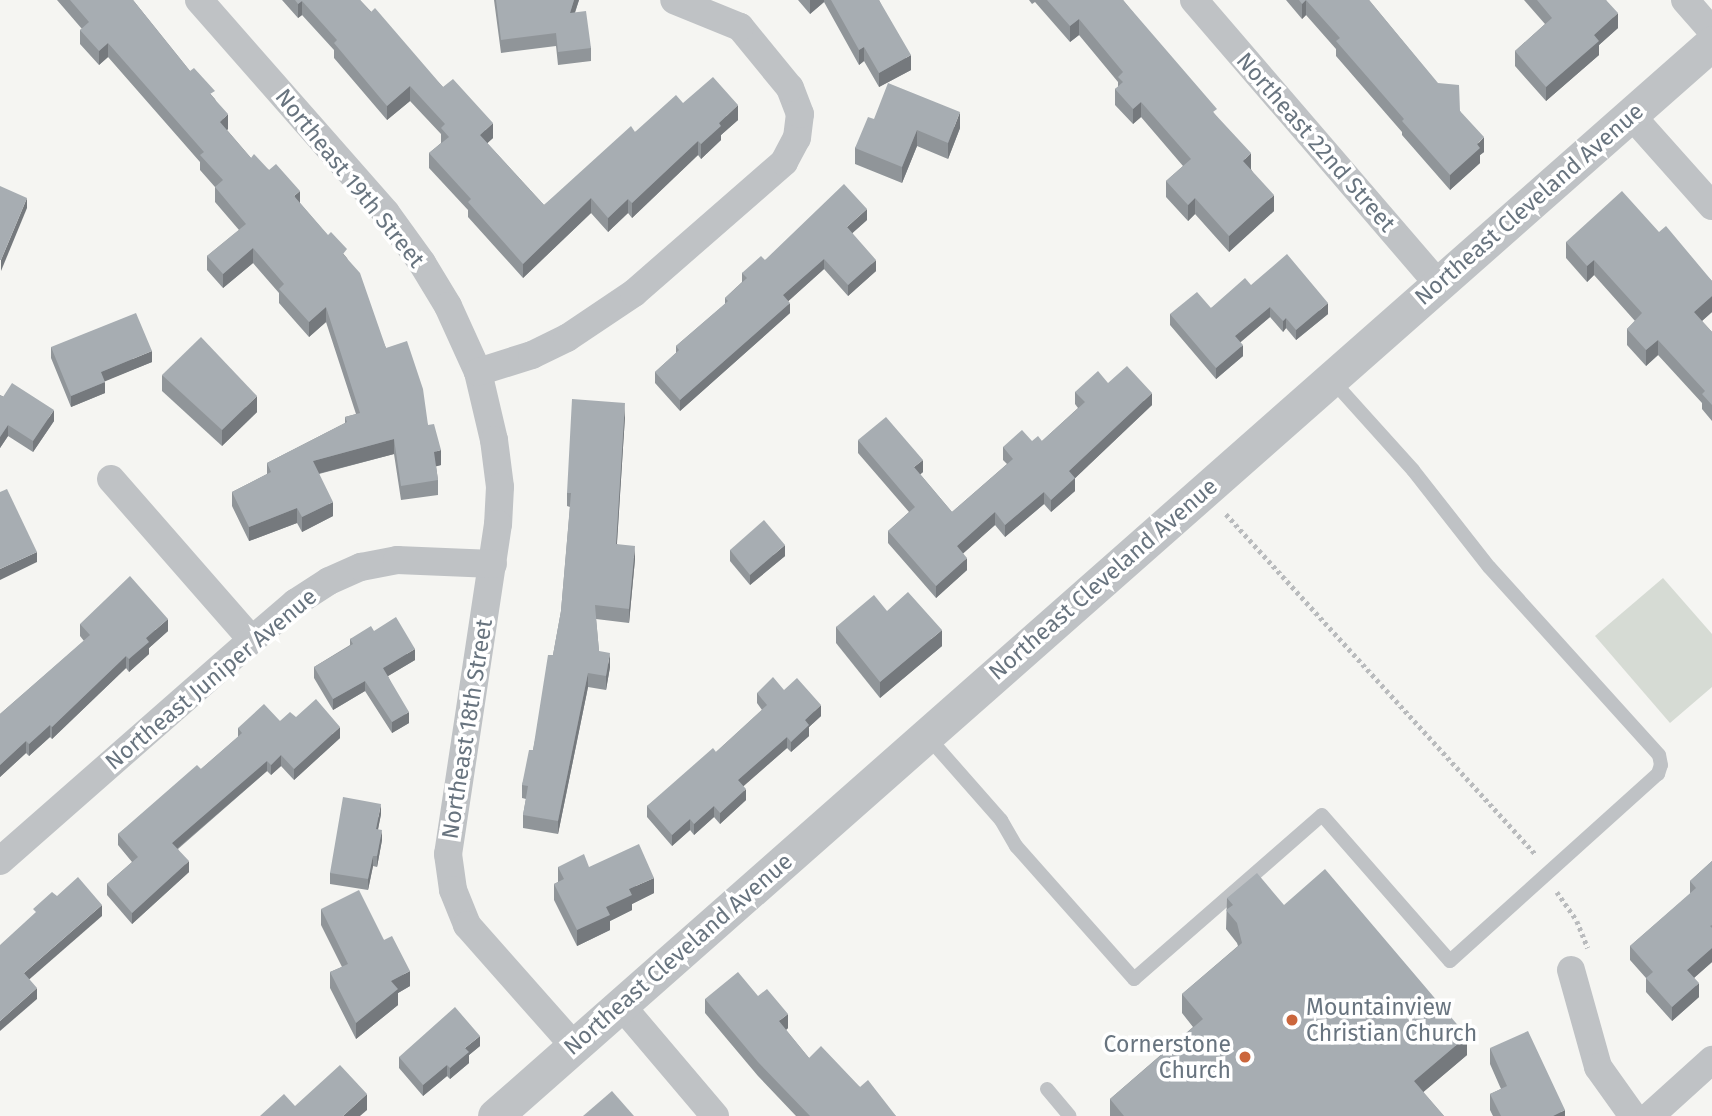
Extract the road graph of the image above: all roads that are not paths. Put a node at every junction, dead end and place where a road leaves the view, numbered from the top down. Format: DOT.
graph roads {
  1 [pos="200,0"];
  2 [pos="674,0"];
  3 [pos="1194,0"];
  4 [pos="1685,0"];
  5 [pos="1712,31"];
  6 [pos="1712,43"];
  7 [pos="1631,115"];
  8 [pos="1712,206"];
  9 [pos="1438,284"];
  10 [pos="478,372"];
  11 [pos="1331,378"];
  12 [pos="111,479"];
  13 [pos="493,564"];
  14 [pos="252,640"];
  15 [pos="926,735"];
  16 [pos="0,861"];
  17 [pos="1571,970"];
  18 [pos="620,1004"];
  19 [pos="574,1046"];
  20 [pos="1712,1060"];
  21 [pos="1047,1089"];
  22 [pos="495,1116"];
  23 [pos="715,1116"];
  24 [pos="1070,1116"];
  25 [pos="1633,1116"];
  26 [pos="1650,1116"];
  1 -- 10 [label="street, Northeast 19th Street"];
  2 -- 10 [label="street"];
  3 -- 9 [label="street, Northeast 22nd Street"];
  4 -- 5 [label="street"];
  6 -- 7 [label="street, Northeast Cleveland Avenue"];
  7 -- 8 [label="street"];
  7 -- 9 [label="street, Northeast Cleveland Avenue"];
  9 -- 11 [label="street, Northeast Cleveland Avenue"];
  10 -- 13 [label="street, Northeast 18th Street"];
  11 -- 15 [label="street, Northeast Cleveland Avenue"];
  11 -- 15 [label="lane"];
  12 -- 14 [label="street"];
  13 -- 14 [label="street, Northeast Juniper Avenue"];
  13 -- 19 [label="street, Northeast 18th Street"];
  14 -- 16 [label="street, Northeast Juniper Avenue"];
  15 -- 18 [label="street, Northeast Cleveland Avenue"];
  17 -- 25 [label="street"];
  18 -- 19 [label="street, Northeast Cleveland Avenue"];
  18 -- 23 [label="street"];
  19 -- 22 [label="street, Northeast Cleveland Avenue"];
  20 -- 26 [label="street"];
  21 -- 24 [label="lane"];
}
